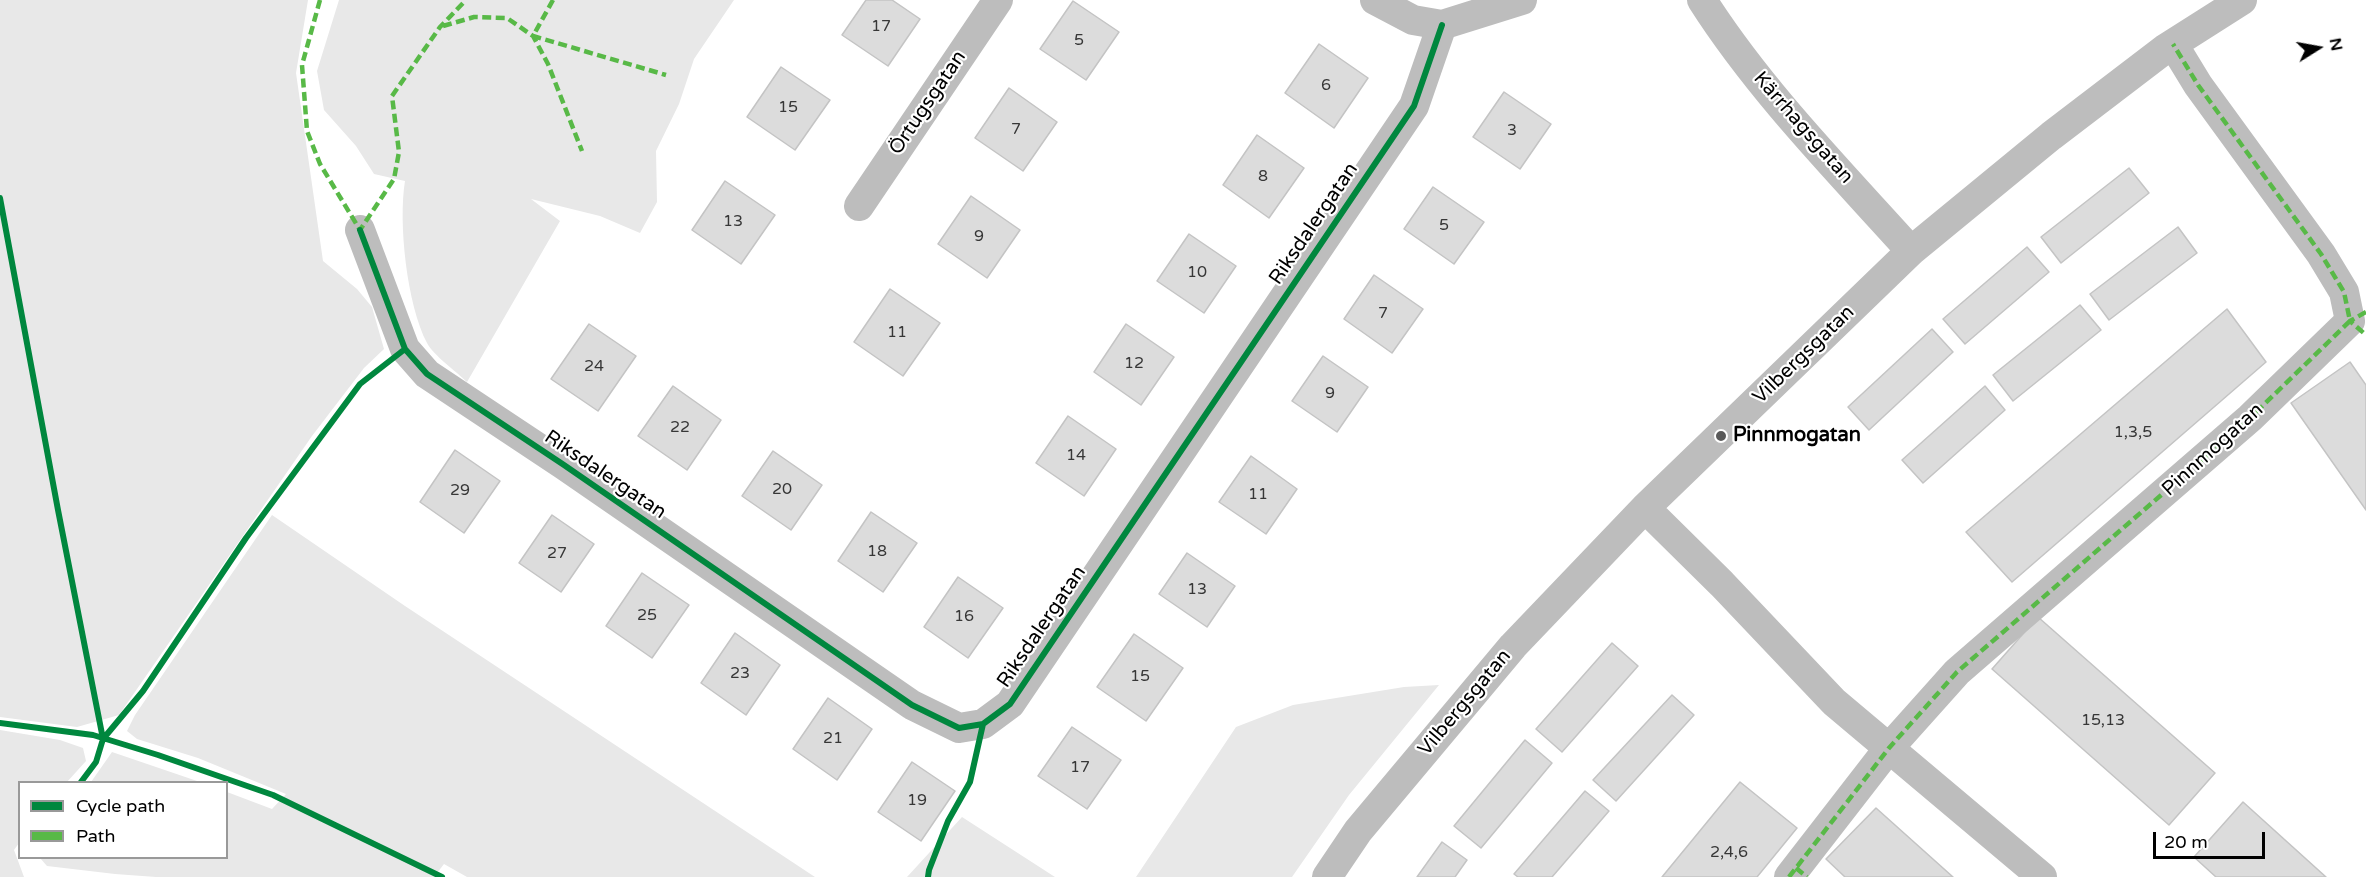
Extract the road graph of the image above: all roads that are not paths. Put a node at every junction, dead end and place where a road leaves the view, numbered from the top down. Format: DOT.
graph roads {
  1 [pos="998,0"];
  2 [pos="1375,0"];
  3 [pos="1522,0"];
  4 [pos="1702,0"];
  5 [pos="2242,0"];
  6 [pos="1442,25"];
  7 [pos="2173,44"];
  8 [pos="859,206"];
  9 [pos="360,230"];
  10 [pos="1911,251"];
  11 [pos="2361,322"];
  12 [pos="1645,508"];
  13 [pos="1889,748"];
  14 [pos="1798,874"];
  15 [pos="1327,877"];
  16 [pos="2043,877"];
  1 -- 8 [label="street, Örtugsgatan"];
  2 -- 6 [label="street"];
  3 -- 6 [label="street"];
  4 -- 10 [label="street, Kärrhagsgatan"];
  5 -- 7 [label="street, Vilbergsgatan"];
  6 -- 9 [label="street, Riksdalergatan"];
  7 -- 10 [label="street, Vilbergsgatan"];
  7 -- 11 [label="street, Pinnmogatan"];
  10 -- 12 [label="street, Vilbergsgatan"];
  11 -- 13 [label="street, Pinnmogatan"];
  12 -- 13 [label="street"];
  12 -- 15 [label="street, Vilbergsgatan"];
  13 -- 14 [label="street, Pinnmogatan"];
  13 -- 16 [label="street"];
}
